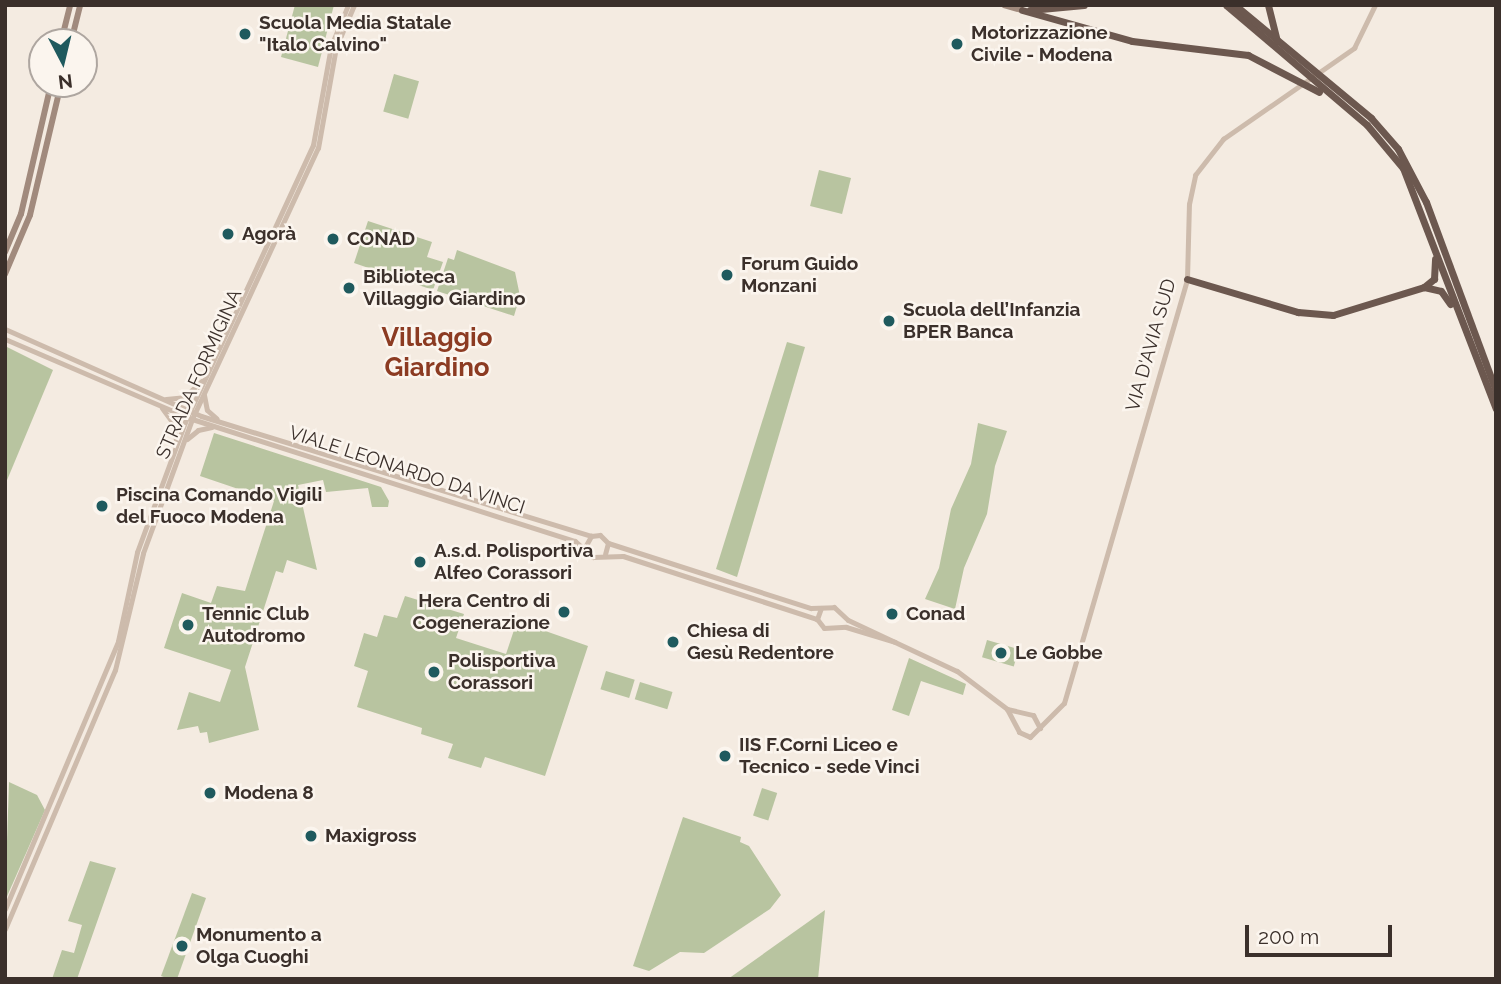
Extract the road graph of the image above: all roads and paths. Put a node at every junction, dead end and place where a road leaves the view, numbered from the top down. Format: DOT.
graph roads {
  1 [pos="70,5"];
  2 [pos="80,5"];
  3 [pos="348,5"];
  4 [pos="354,5"];
  5 [pos="1004,5"];
  6 [pos="1030,5"];
  7 [pos="1084,5"];
  8 [pos="1226,5"];
  9 [pos="1235,5"];
  10 [pos="1268,5"];
  11 [pos="1375,5"];
  12 [pos="1052,9"];
  13 [pos="1022,10"];
  14 [pos="64,28"];
  15 [pos="74,28"];
  16 [pos="1281,47"];
  17 [pos="1322,85"];
  18 [pos="48,98"];
  19 [pos="58,98"];
  20 [pos="1350,110"];
  21 [pos="1426,224"];
  22 [pos="5,252"];
  23 [pos="5,274"];
  24 [pos="1187,279"];
  25 [pos="1424,287"];
  26 [pos="5,327"];
  27 [pos="5,339"];
  28 [pos="1473,355"];
  29 [pos="65,357"];
  30 [pos="56,363"];
  31 [pos="205,379"];
  32 [pos="1496,391"];
  33 [pos="204,393"];
  34 [pos="162,402"];
  35 [pos="1496,409"];
  36 [pos="191,415"];
  37 [pos="223,423"];
  38 [pos="216,427"];
  39 [pos="183,444"];
  40 [pos="175,447"];
  41 [pos="591,536"];
  42 [pos="608,543"];
  43 [pos="585,548"];
  44 [pos="605,554"];
  45 [pos="822,607"];
  46 [pos="839,614"];
  47 [pos="817,619"];
  48 [pos="834,627"];
  49 [pos="905,645"];
  50 [pos="1007,709"];
  51 [pos="1024,715"];
  52 [pos="1038,719"];
  53 [pos="1050,719"];
  54 [pos="1018,723"];
  55 [pos="1040,728"];
  56 [pos="58,797"];
  57 [pos="5,909"];
  58 [pos="5,929"];
  1 -- 14 [label="main road"];
  2 -- 15 [label="main road"];
  3 -- 31 [label="street, STRADA FORMIGINA"];
  4 -- 33 [label="street, STRADA FORMIGINA"];
  5 -- 13 [label="main road"];
  6 -- 12 [label="highway"];
  7 -- 12 [label="highway"];
  8 -- 17 [label="highway"];
  9 -- 16 [label="highway"];
  10 -- 16 [label="highway"];
  11 -- 24 [label="street, VIA D'AVIA SUD"];
  12 -- 13 [label="highway"];
  13 -- 20 [label="highway"];
  16 -- 17 [label="highway"];
  17 -- 20 [label="highway"];
  17 -- 32 [label="highway"];
  18 -- 22 [label="main road"];
  19 -- 23 [label="main road"];
  20 -- 21 [label="highway"];
  21 -- 25 [label="highway"];
  21 -- 28 [label="highway"];
  24 -- 25 [label="highway"];
  24 -- 53 [label="street, VIA D'AVIA SUD"];
  25 -- 28 [label="highway"];
  26 -- 29 [label="street"];
  27 -- 30 [label="street"];
  28 -- 35 [label="highway"];
  29 -- 30 [label="street"];
  29 -- 34 [label="street"];
  30 -- 34 [label="street"];
  31 -- 34 [label="street"];
  31 -- 36 [label="street, STRADA FORMIGINA"];
  33 -- 36 [label="street, STRADA FORMIGINA"];
  33 -- 37 [label="street"];
  34 -- 36 [label="street"];
  34 -- 40 [label="street"];
  36 -- 37 [label="street, VIALE LEONARDO DA VINCI"];
  36 -- 38 [label="street, VIALE LEONARDO DA VINCI"];
  36 -- 39 [label="street, STRADA FORMIGINA"];
  36 -- 40 [label="street, STRADA FORMIGINA"];
  37 -- 41 [label="street, VIALE LEONARDO DA VINCI"];
  38 -- 39 [label="street"];
  38 -- 43 [label="street, VIALE LEONARDO DA VINCI"];
  39 -- 56 [label="street, STRADA FORMIGINA"];
  40 -- 56 [label="street, STRADA FORMIGINA"];
  41 -- 42 [label="street"];
  41 -- 43 [label="street"];
  42 -- 44 [label="street"];
  42 -- 45 [label="street"];
  43 -- 44 [label="street"];
  44 -- 47 [label="street"];
  45 -- 46 [label="street"];
  45 -- 47 [label="street"];
  46 -- 48 [label="street"];
  46 -- 49 [label="street"];
  47 -- 48 [label="street"];
  48 -- 49 [label="street"];
  49 -- 50 [label="street"];
  50 -- 51 [label="street"];
  50 -- 54 [label="street"];
  51 -- 52 [label="street"];
  51 -- 54 [label="street"];
  52 -- 53 [label="street"];
  52 -- 55 [label="street"];
  53 -- 55 [label="street, VIA D'AVIA SUD"];
  54 -- 55 [label="street"];
  56 -- 57 [label="street"];
  56 -- 58 [label="street"];
}
